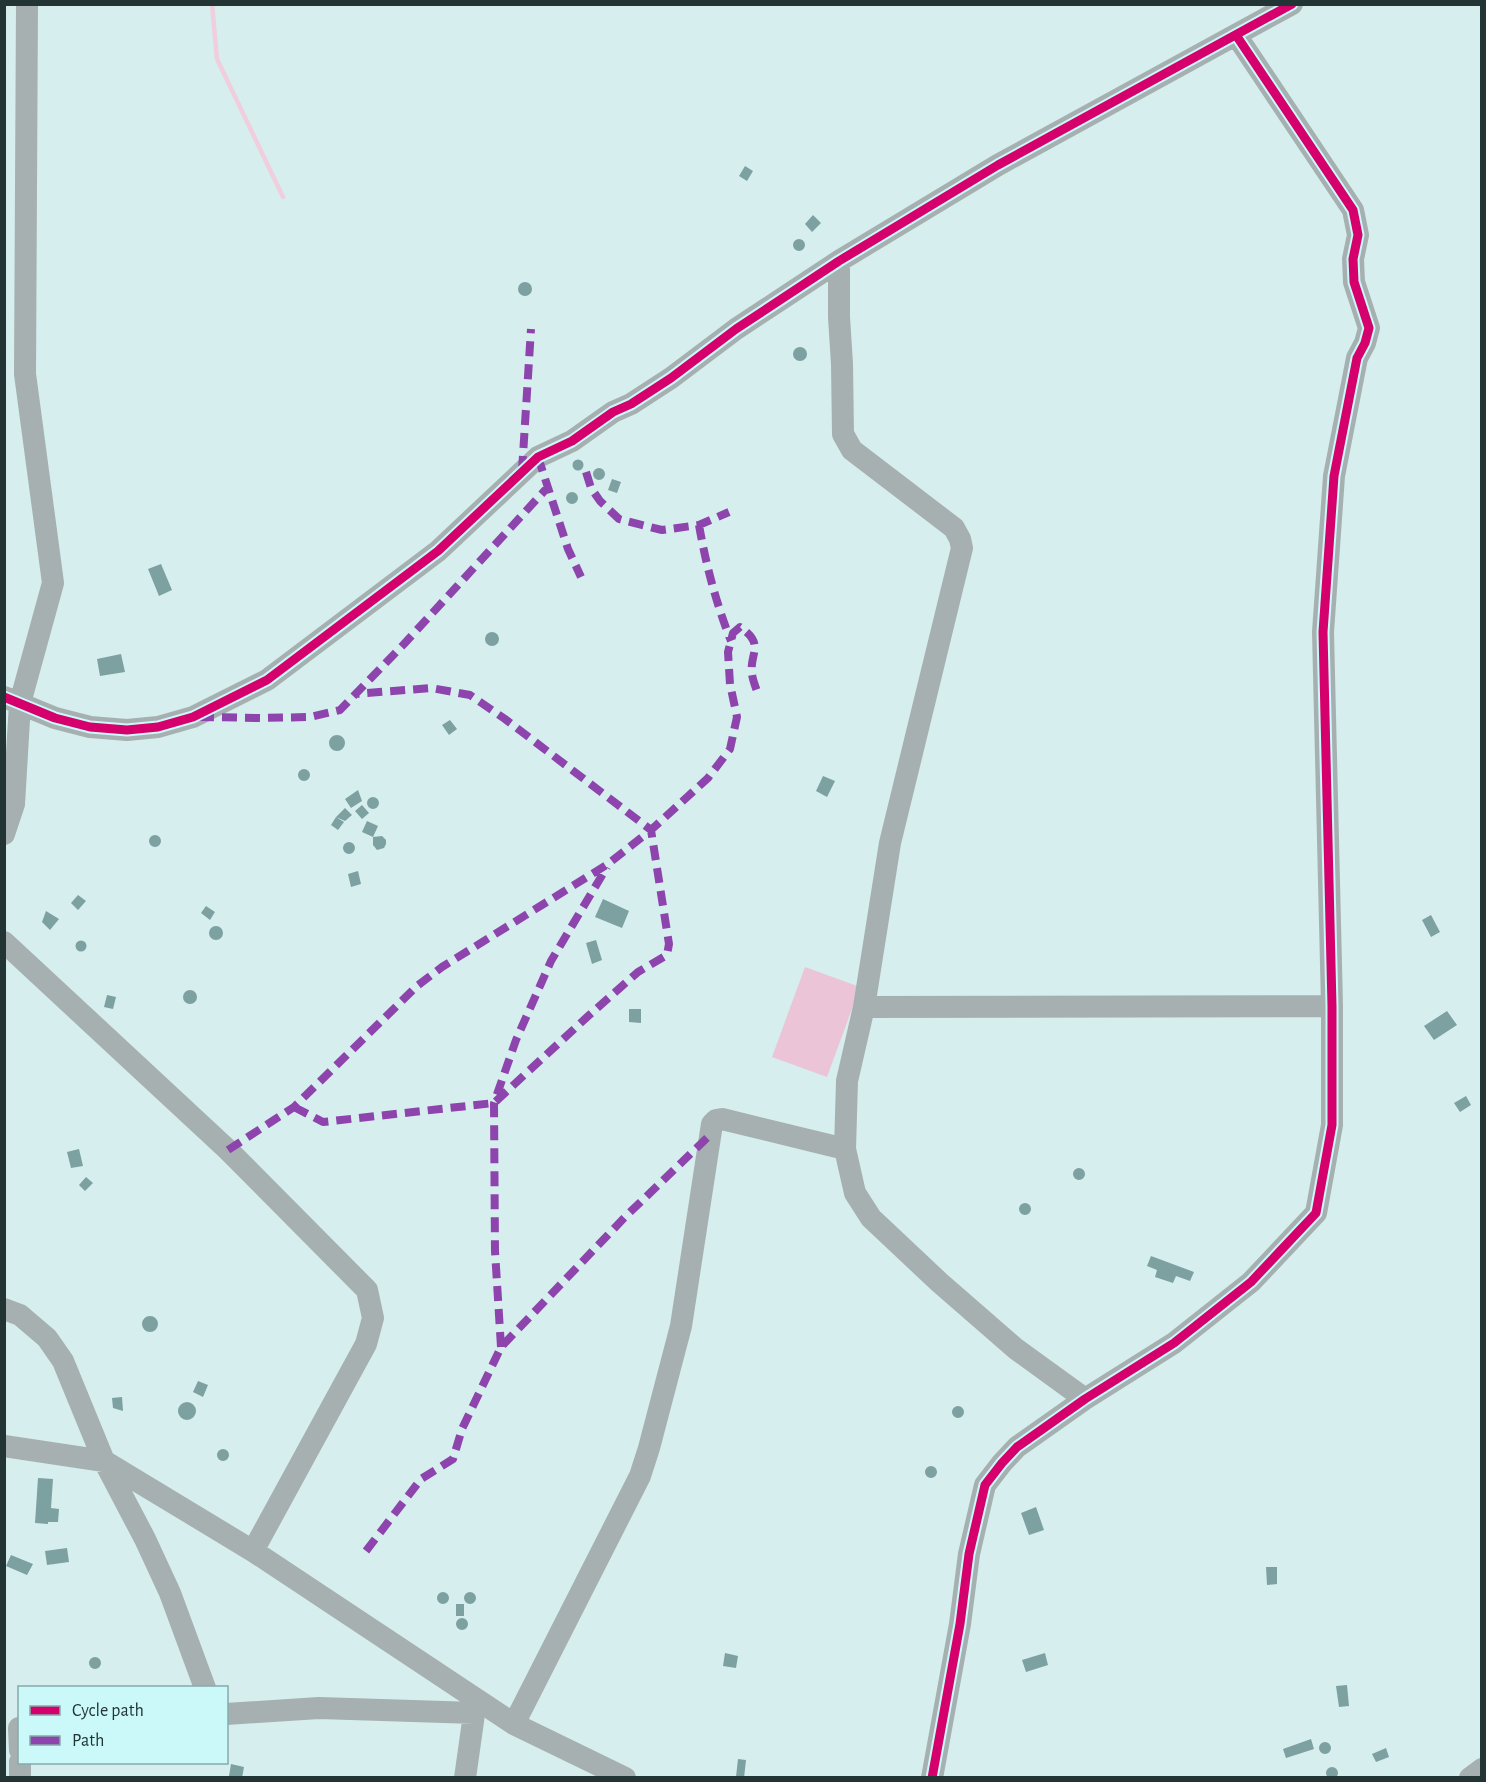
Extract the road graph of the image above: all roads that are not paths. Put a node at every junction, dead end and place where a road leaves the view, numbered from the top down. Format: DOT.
graph roads {
  1 [pos="27,4"];
  2 [pos="1292,4"];
  3 [pos="1236,35"];
  4 [pos="839,261"];
  5 [pos="12,700"];
  6 [pos="4,834"];
  7 [pos="4,942"];
  8 [pos="1332,1006"];
  9 [pos="864,1007"];
  10 [pos="845,1149"];
  11 [pos="4,1309"];
  12 [pos="1085,1400"];
  13 [pos="4,1446"];
  14 [pos="104,1461"];
  15 [pos="253,1551"];
  16 [pos="204,1686"];
  17 [pos="475,1707"];
  18 [pos="228,1714"];
  19 [pos="514,1724"];
  20 [pos="1482,1769"];
  21 [pos="465,1778"];
  22 [pos="625,1778"];
  23 [pos="932,1778"];
  24 [pos="1470,1778"];
  1 -- 5 [label="street"];
  2 -- 3 [label="street"];
  3 -- 4 [label="street"];
  3 -- 8 [label="street"];
  4 -- 5 [label="street"];
  4 -- 9 [label="street"];
  5 -- 6 [label="street"];
  7 -- 15 [label="street"];
  8 -- 9 [label="street"];
  8 -- 12 [label="street"];
  9 -- 10 [label="street"];
  10 -- 12 [label="street"];
  10 -- 19 [label="street"];
  11 -- 14 [label="street"];
  12 -- 23 [label="street"];
  13 -- 14 [label="street"];
  14 -- 15 [label="street"];
  14 -- 16 [label="street"];
  15 -- 17 [label="street"];
  17 -- 18 [label="street"];
  17 -- 19 [label="street"];
  17 -- 21 [label="street"];
  19 -- 22 [label="street"];
  20 -- 24 [label="street"];
}
